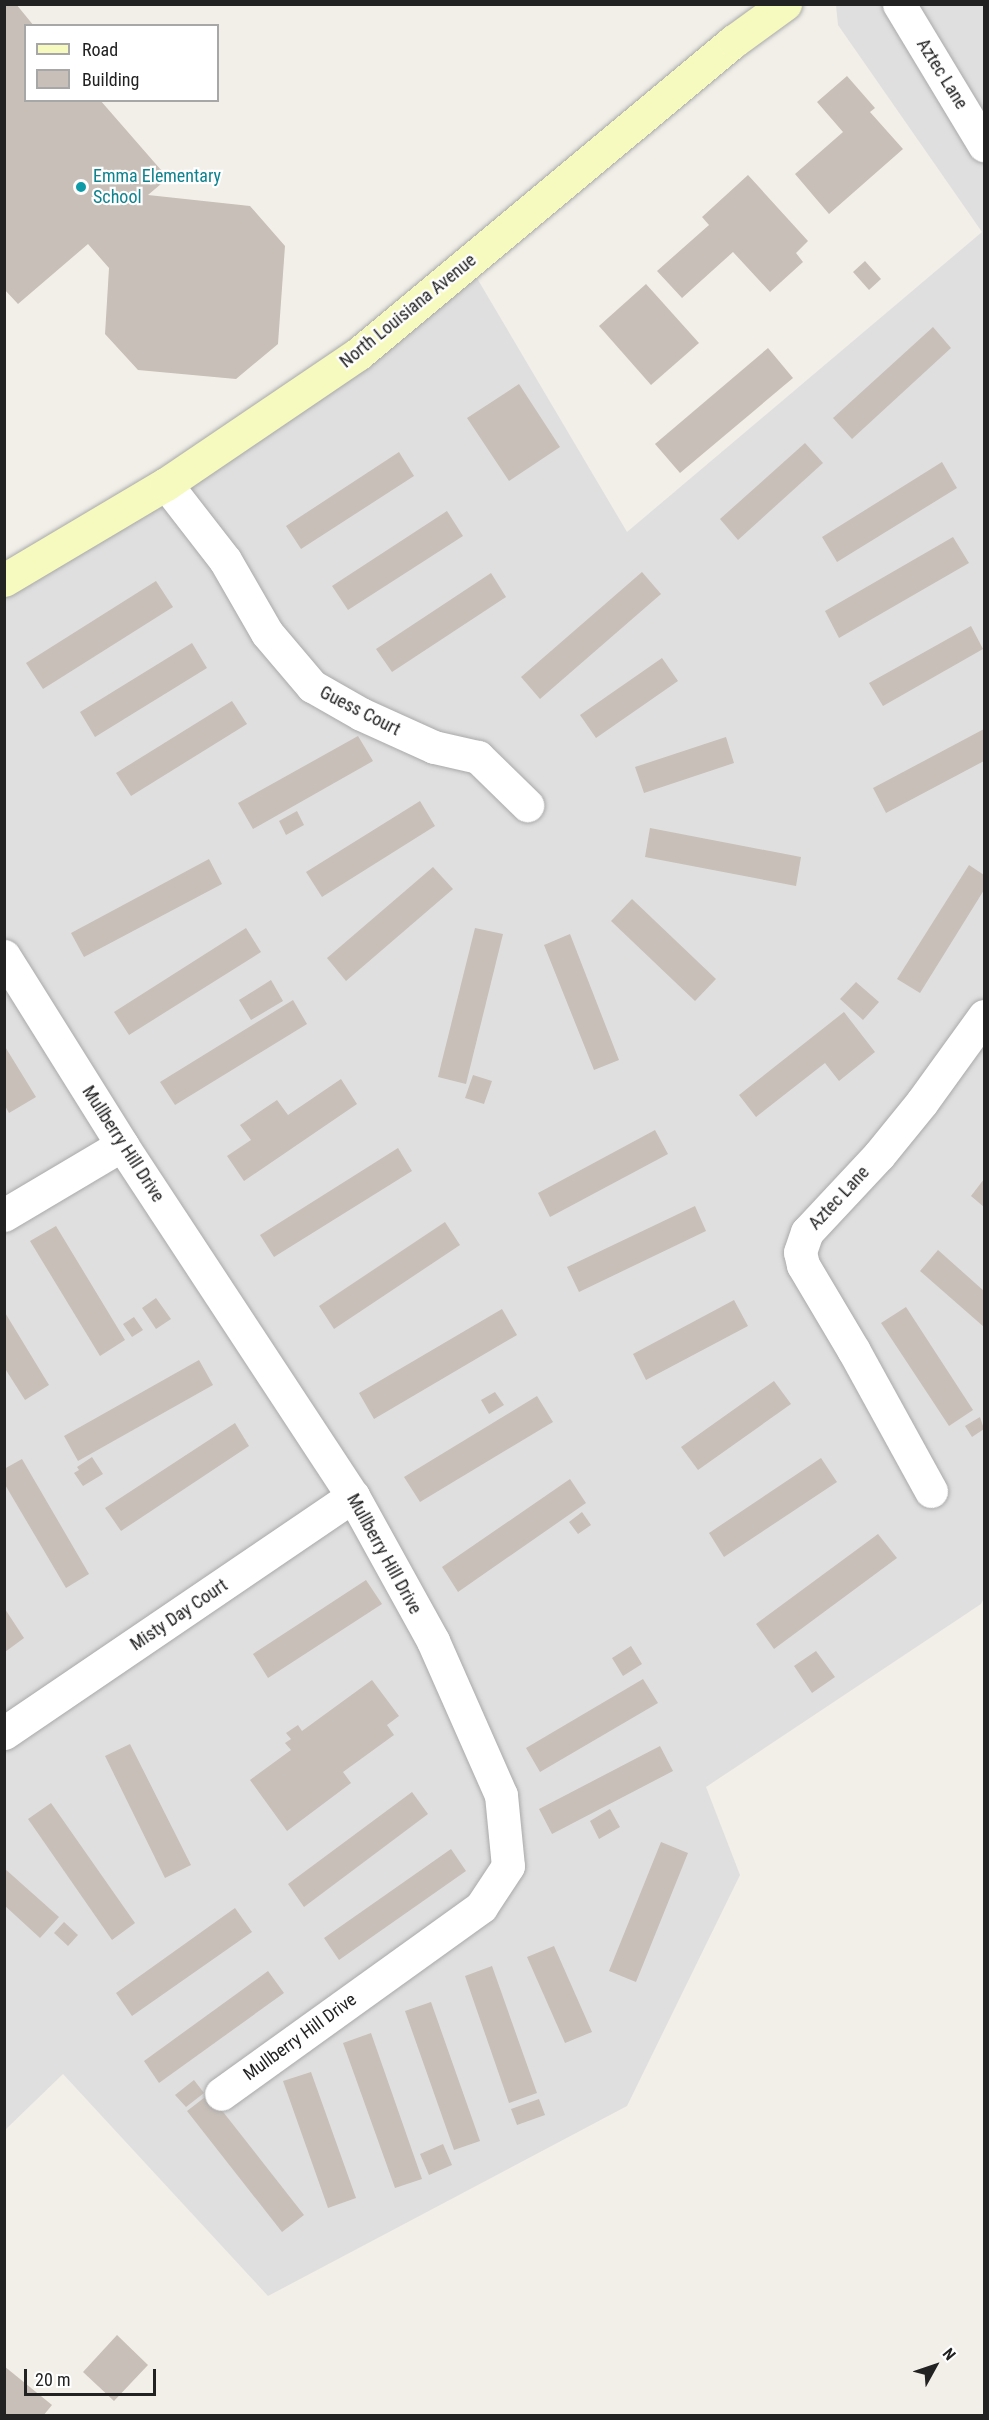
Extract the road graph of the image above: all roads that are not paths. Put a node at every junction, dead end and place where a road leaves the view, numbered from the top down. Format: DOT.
graph roads {
  1 [pos="785,4"];
  2 [pos="899,4"];
  3 [pos="984,145"];
  4 [pos="166,484"];
  5 [pos="4,580"];
  6 [pos="526,805"];
  7 [pos="4,956"];
  8 [pos="984,1016"];
  9 [pos="122,1145"];
  10 [pos="4,1215"];
  11 [pos="931,1491"];
  12 [pos="353,1496"];
  13 [pos="4,1733"];
  14 [pos="221,2094"];
  1 -- 4 [label="street, North Louisiana Avenue"];
  2 -- 3 [label="street, Aztec Lane"];
  4 -- 5 [label="street, North Louisiana Avenue"];
  4 -- 6 [label="street, Guess Court"];
  7 -- 9 [label="street, Mullberry Hill Drive"];
  8 -- 11 [label="street, Aztec Lane"];
  9 -- 10 [label="street"];
  9 -- 12 [label="street, Mullberry Hill Drive"];
  12 -- 13 [label="street, Misty Day Court"];
  12 -- 14 [label="street, Mullberry Hill Drive"];
}
